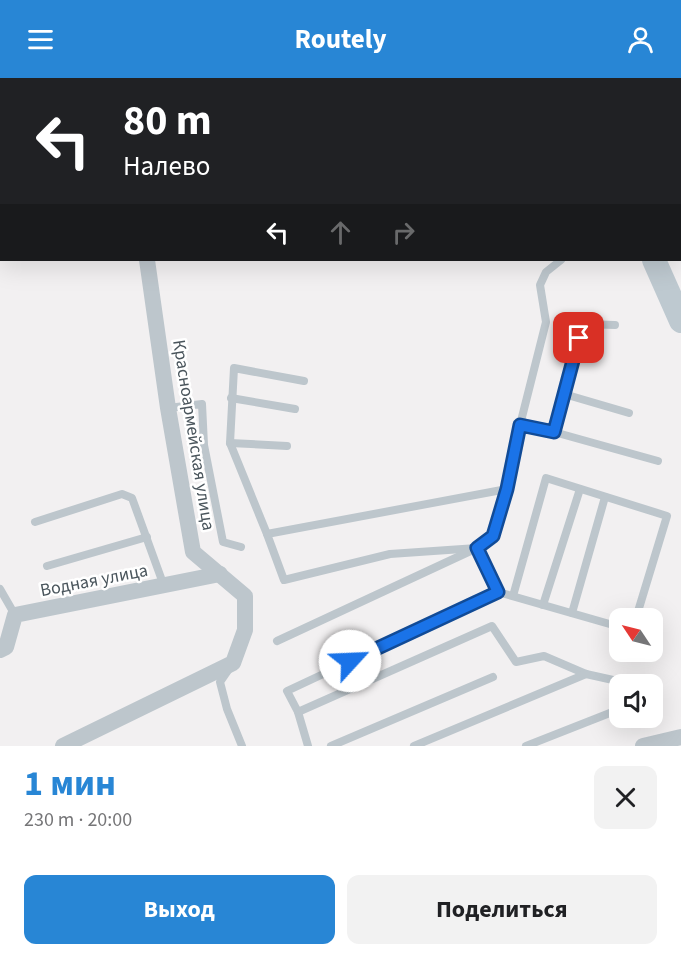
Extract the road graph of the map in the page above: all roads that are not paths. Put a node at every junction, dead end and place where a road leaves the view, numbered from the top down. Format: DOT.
graph roads {
  1 [pos="147,261"];
  2 [pos="560,261"];
  3 [pos="653,263"];
  4 [pos="681,321"];
  5 [pos="615,325"];
  6 [pos="304,381"];
  7 [pos="564,394"];
  8 [pos="231,398"];
  9 [pos="168,408"];
  10 [pos="295,409"];
  11 [pos="629,413"];
  12 [pos="520,425"];
  13 [pos="554,432"];
  14 [pos="230,443"];
  15 [pos="287,446"];
  16 [pos="658,462"];
  17 [pos="507,489"];
  18 [pos="580,489"];
  19 [pos="605,496"];
  20 [pos="35,522"];
  21 [pos="267,534"];
  22 [pos="147,537"];
  23 [pos="241,547"];
  24 [pos="477,548"];
  25 [pos="47,566"];
  26 [pos="220,574"];
  27 [pos="164,586"];
  28 [pos="0,589"];
  29 [pos="498,592"];
  30 [pos="513,596"];
  31 [pos="543,605"];
  32 [pos="639,608"];
  33 [pos="572,613"];
  34 [pos="15,615"];
  35 [pos="609,624"];
  36 [pos="277,641"];
  37 [pos="0,650"];
  38 [pos="233,663"];
  39 [pos="586,674"];
  40 [pos="493,677"];
  41 [pos="609,679"];
  42 [pos="298,711"];
  43 [pos="609,713"];
  44 [pos="681,737"];
  45 [pos="63,746"];
  46 [pos="242,746"];
  47 [pos="308,746"];
  48 [pos="331,746"];
  49 [pos="414,746"];
  50 [pos="526,746"];
  51 [pos="643,746"];
  1 -- 9 [label="street, Красноармейская улица"];
  2 -- 12 [label="lane"];
  3 -- 4 [label="main road"];
  5 -- 7 [label="lane"];
  6 -- 8 [label="lane"];
  7 -- 11 [label="lane"];
  7 -- 13 [label="lane"];
  8 -- 10 [label="lane"];
  8 -- 14 [label="lane"];
  9 -- 23 [label="lane"];
  9 -- 26 [label="street, Красноармейская улица"];
  12 -- 13 [label="lane"];
  12 -- 17 [label="lane"];
  13 -- 16 [label="lane"];
  14 -- 15 [label="lane"];
  14 -- 21 [label="lane"];
  17 -- 21 [label="lane"];
  17 -- 24 [label="lane"];
  18 -- 19 [label="lane"];
  18 -- 30 [label="lane"];
  18 -- 31 [label="lane"];
  19 -- 32 [label="lane"];
  19 -- 33 [label="lane"];
  20 -- 22 [label="lane"];
  21 -- 24 [label="lane"];
  22 -- 25 [label="lane"];
  22 -- 27 [label="lane"];
  24 -- 29 [label="lane"];
  24 -- 36 [label="lane"];
  26 -- 27 [label="street, Водная улица"];
  26 -- 38 [label="street, Красноармейская улица"];
  27 -- 34 [label="street, Водная улица"];
  28 -- 34 [label="lane"];
  29 -- 30 [label="lane"];
  29 -- 42 [label="lane"];
  30 -- 31 [label="lane"];
  31 -- 33 [label="lane"];
  33 -- 35 [label="lane"];
  34 -- 37 [label="street"];
  38 -- 45 [label="street"];
  38 -- 46 [label="lane"];
  39 -- 41 [label="lane"];
  39 -- 42 [label="lane"];
  39 -- 49 [label="lane"];
  40 -- 48 [label="lane"];
  42 -- 47 [label="lane"];
  43 -- 50 [label="lane"];
  44 -- 51 [label="street"];
}
